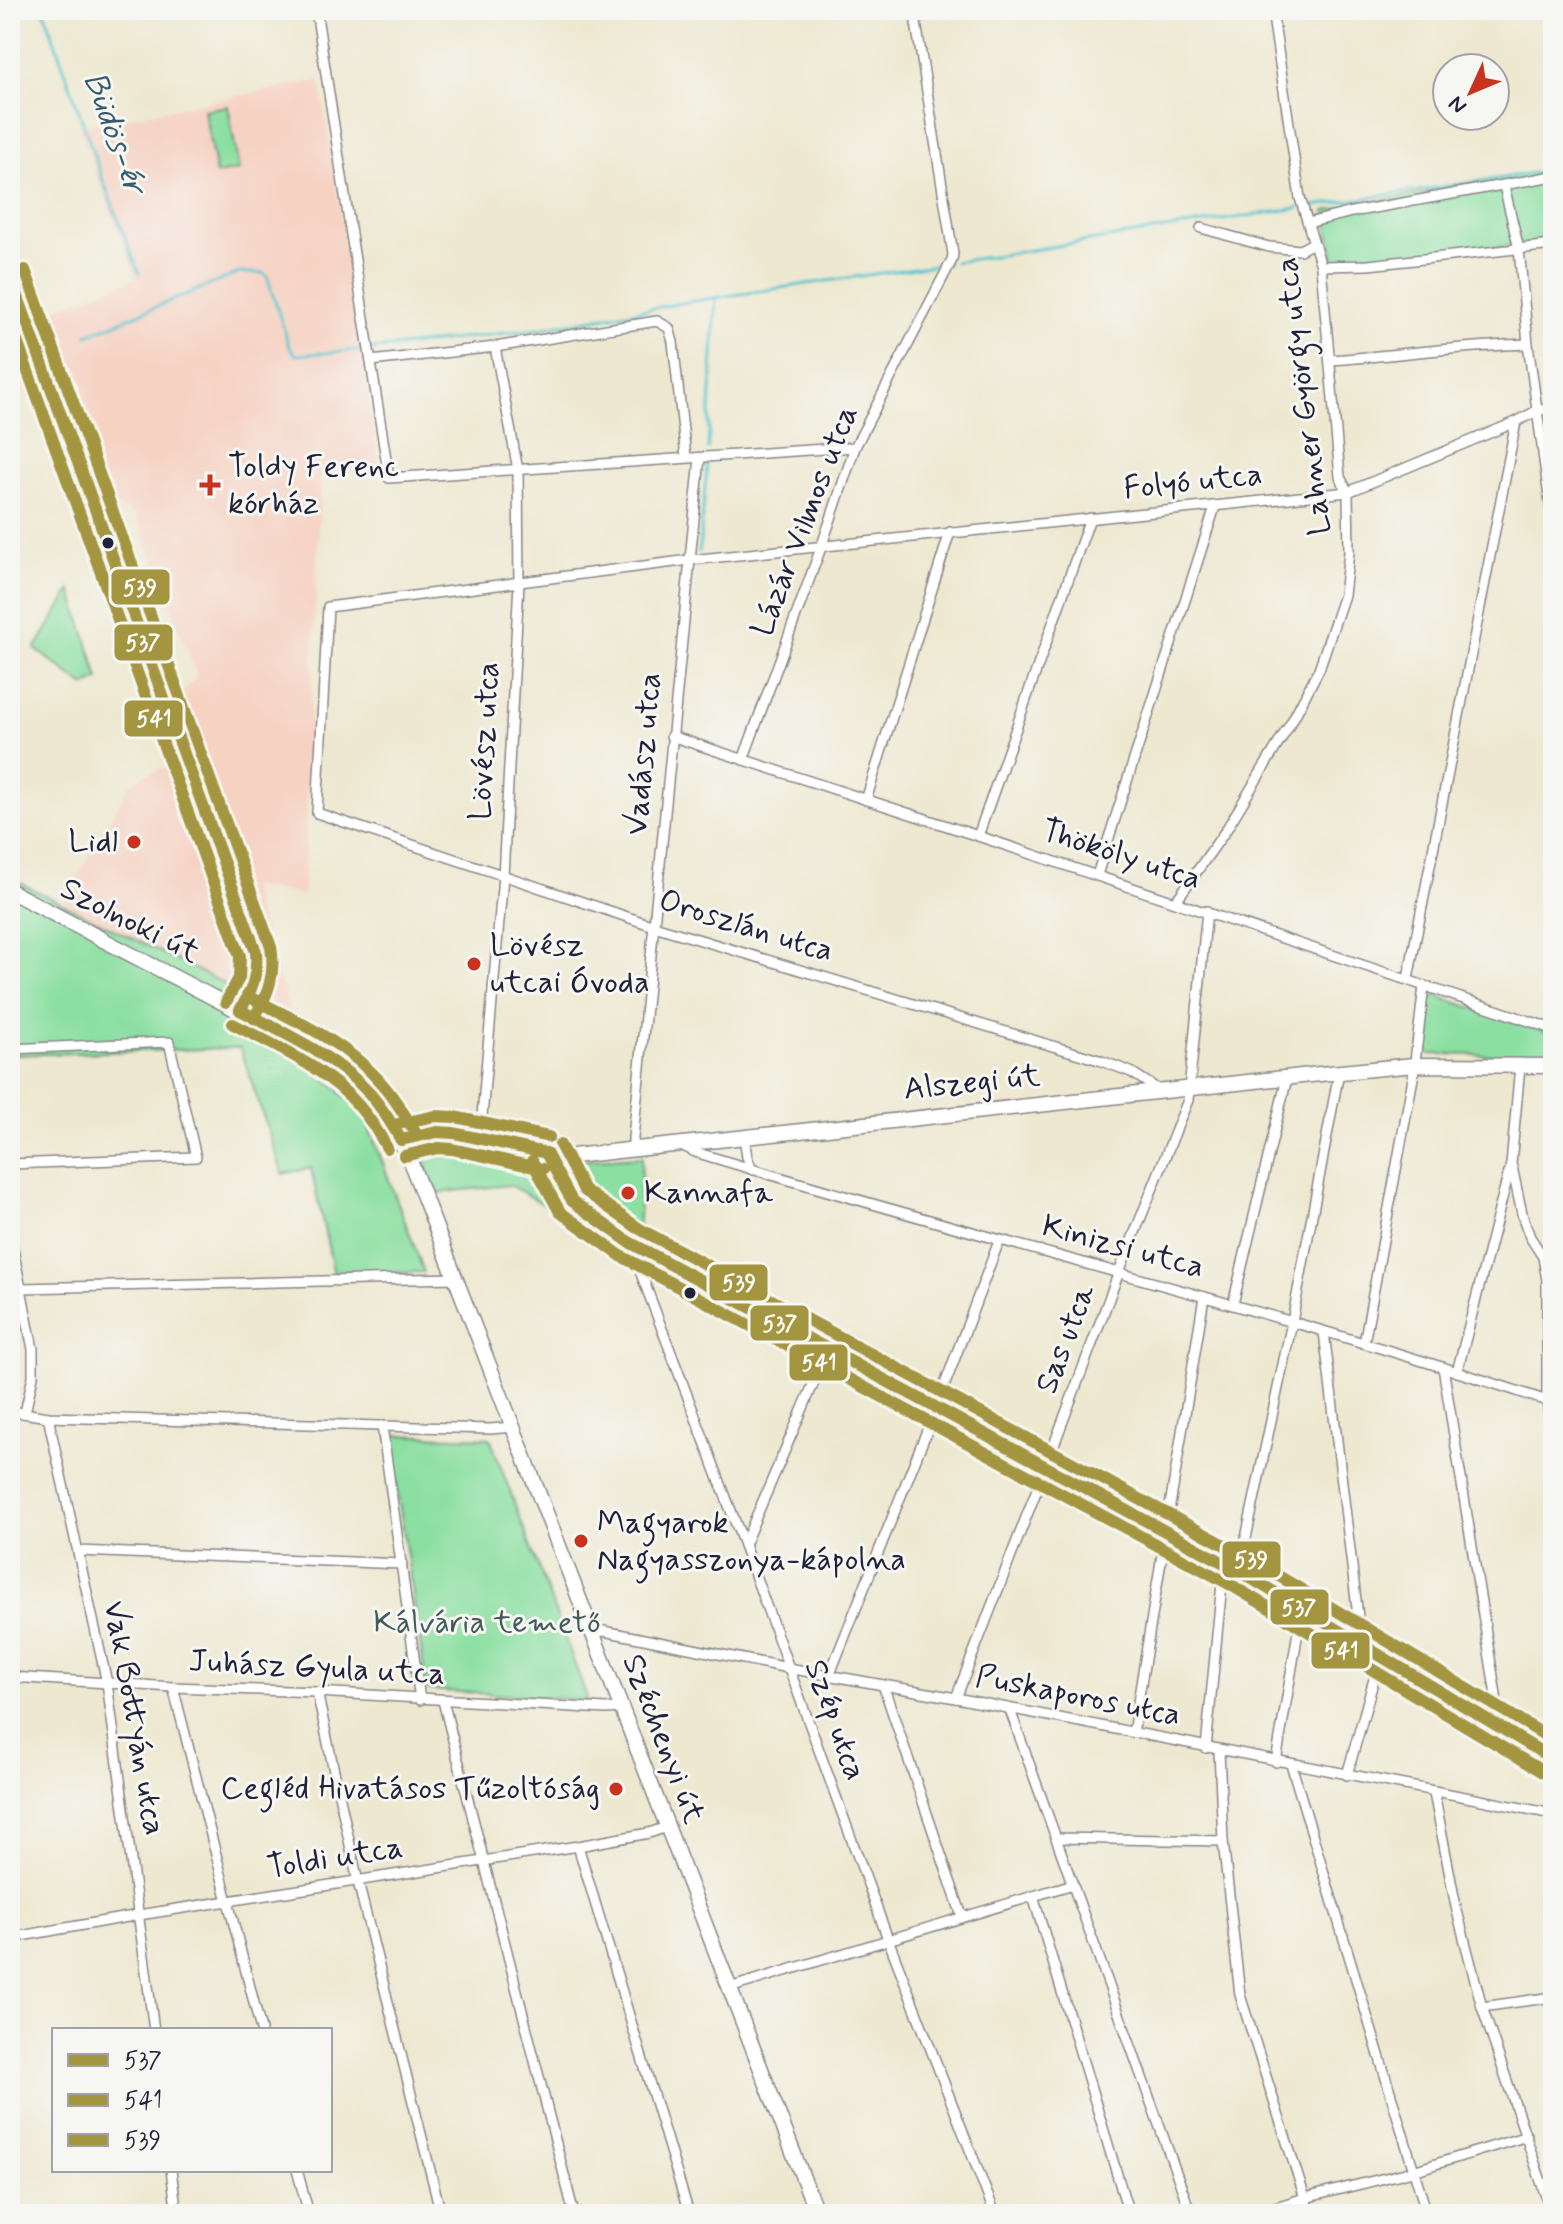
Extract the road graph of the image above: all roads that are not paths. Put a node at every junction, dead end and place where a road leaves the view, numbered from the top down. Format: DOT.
graph roads {
  1 [pos="316,10"];
  2 [pos="914,10"];
  3 [pos="1272,10"];
  4 [pos="1553,176"];
  5 [pos="1504,186"];
  6 [pos="1308,223"];
  7 [pos="1201,228"];
  8 [pos="1313,243"];
  9 [pos="1553,245"];
  10 [pos="1519,249"];
  11 [pos="1321,266"];
  12 [pos="10,275"];
  13 [pos="1528,344"];
  14 [pos="495,347"];
  15 [pos="370,359"];
  16 [pos="1331,360"];
  17 [pos="1553,409"];
  18 [pos="1538,410"];
  19 [pos="1516,422"];
  20 [pos="855,447"];
  21 [pos="686,457"];
  22 [pos="700,458"];
  23 [pos="518,470"];
  24 [pos="1348,492"];
  25 [pos="1215,507"];
  26 [pos="1090,518"];
  27 [pos="1553,526"];
  28 [pos="950,532"];
  29 [pos="822,545"];
  30 [pos="690,560"];
  31 [pos="519,583"];
  32 [pos="671,736"];
  33 [pos="743,760"];
  34 [pos="866,800"];
  35 [pos="317,813"];
  36 [pos="978,836"];
  37 [pos="1097,875"];
  38 [pos="503,876"];
  39 [pos="10,891"];
  40 [pos="1176,901"];
  41 [pos="1207,911"];
  42 [pos="654,926"];
  43 [pos="1408,979"];
  44 [pos="1424,986"];
  45 [pos="240,1010"];
  46 [pos="1553,1029"];
  47 [pos="10,1049"];
  48 [pos="1414,1065"];
  49 [pos="1520,1066"];
  50 [pos="1553,1066"];
  51 [pos="1339,1072"];
  52 [pos="1287,1078"];
  53 [pos="1189,1087"];
  54 [pos="1159,1090"];
  55 [pos="382,1107"];
  56 [pos="437,1132"];
  57 [pos="744,1137"];
  58 [pos="480,1139"];
  59 [pos="401,1140"];
  60 [pos="680,1144"];
  61 [pos="633,1150"];
  62 [pos="546,1153"];
  63 [pos="10,1164"];
  64 [pos="1511,1164"];
  65 [pos="752,1170"];
  66 [pos="414,1171"];
  67 [pos="10,1234"];
  68 [pos="999,1241"];
  69 [pos="629,1242"];
  70 [pos="1119,1272"];
  71 [pos="455,1278"];
  72 [pos="21,1288"];
  73 [pos="1204,1297"];
  74 [pos="1233,1304"];
  75 [pos="1292,1322"];
  76 [pos="1324,1332"];
  77 [pos="1364,1343"];
  78 [pos="828,1350"];
  79 [pos="1443,1367"];
  80 [pos="1457,1372"];
  81 [pos="1550,1402"];
  82 [pos="936,1408"];
  83 [pos="10,1411"];
  84 [pos="25,1413"];
  85 [pos="48,1417"];
  86 [pos="382,1426"];
  87 [pos="513,1427"];
  88 [pos="1553,1441"];
  89 [pos="1046,1466"];
  90 [pos="1165,1532"];
  91 [pos="744,1545"];
  92 [pos="78,1551"];
  93 [pos="1224,1563"];
  94 [pos="402,1564"];
  95 [pos="1239,1571"];
  96 [pos="1302,1608"];
  97 [pos="592,1633"];
  98 [pos="1361,1642"];
  99 [pos="1381,1654"];
  100 [pos="788,1668"];
  101 [pos="829,1676"];
  102 [pos="10,1677"];
  103 [pos="107,1683"];
  104 [pos="883,1685"];
  105 [pos="173,1687"];
  106 [pos="317,1692"];
  107 [pos="956,1698"];
  108 [pos="420,1700"];
  109 [pos="443,1701"];
  110 [pos="621,1708"];
  111 [pos="1010,1710"];
  112 [pos="1501,1726"];
  113 [pos="1133,1733"];
  114 [pos="1206,1748"];
  115 [pos="1219,1751"];
  116 [pos="1553,1759"];
  117 [pos="1276,1762"];
  118 [pos="1291,1764"];
  119 [pos="1347,1775"];
  120 [pos="1434,1793"];
  121 [pos="1553,1814"];
  122 [pos="667,1827"];
  123 [pos="1056,1838"];
  124 [pos="1223,1841"];
  125 [pos="578,1846"];
  126 [pos="483,1861"];
  127 [pos="358,1882"];
  128 [pos="1073,1884"];
  129 [pos="1033,1896"];
  130 [pos="228,1901"];
  131 [pos="139,1915"];
  132 [pos="962,1916"];
  133 [pos="10,1938"];
  134 [pos="888,1939"];
  135 [pos="729,1988"];
  136 [pos="1553,1997"];
  137 [pos="1482,2007"];
  138 [pos="154,2028"];
  139 [pos="260,2028"];
  140 [pos="1527,2136"];
  141 [pos="1413,2171"];
  142 [pos="171,2172"];
  143 [pos="298,2172"];
  144 [pos="1305,2198"];
  145 [pos="177,2214"];
  146 [pos="309,2214"];
  147 [pos="441,2214"];
  148 [pos="574,2214"];
  149 [pos="689,2214"];
  150 [pos="817,2214"];
  151 [pos="995,2214"];
  152 [pos="1129,2214"];
  153 [pos="1191,2214"];
  154 [pos="1253,2214"];
  155 [pos="1310,2214"];
  156 [pos="1427,2214"];
  157 [pos="1552,2214"];
  1 -- 15 [label="street"];
  2 -- 20 [label="street, Lázár Vilmos utca"];
  3 -- 6 [label="street, Lahner György utca"];
  4 -- 5 [label="street"];
  5 -- 6 [label="street"];
  5 -- 10 [label="street"];
  6 -- 8 [label="street, Lahner György utca"];
  7 -- 8 [label="street"];
  8 -- 11 [label="street, Lahner György utca"];
  9 -- 10 [label="street"];
  10 -- 11 [label="street"];
  10 -- 13 [label="street"];
  11 -- 16 [label="street, Lahner György utca"];
  12 -- 45 [label="main road"];
  13 -- 16 [label="street"];
  13 -- 18 [label="street"];
  14 -- 15 [label="street"];
  14 -- 21 [label="street"];
  14 -- 23 [label="street, Lövész utca"];
  15 -- 23 [label="street"];
  16 -- 24 [label="street, Lahner György utca"];
  17 -- 18 [label="street, Folyó utca"];
  18 -- 19 [label="street, Folyó utca"];
  18 -- 27 [label="street"];
  19 -- 24 [label="street, Folyó utca"];
  19 -- 43 [label="street"];
  20 -- 22 [label="street"];
  20 -- 29 [label="street, Lázár Vilmos utca"];
  21 -- 22 [label="street"];
  21 -- 23 [label="street"];
  22 -- 30 [label="street, Vadász utca"];
  23 -- 31 [label="street, Lövész utca"];
  24 -- 25 [label="street, Folyó utca"];
  24 -- 40 [label="street, Lahner György utca"];
  25 -- 26 [label="street, Folyó utca"];
  25 -- 37 [label="street"];
  26 -- 28 [label="street, Folyó utca"];
  26 -- 36 [label="street"];
  28 -- 29 [label="street, Folyó utca"];
  28 -- 34 [label="street"];
  29 -- 30 [label="street, Folyó utca"];
  29 -- 33 [label="street, Lázár Vilmos utca"];
  30 -- 31 [label="street, Folyó utca"];
  30 -- 32 [label="street, Vadász utca"];
  31 -- 35 [label="street, Folyó utca"];
  31 -- 38 [label="street, Lövész utca"];
  32 -- 33 [label="street, Thököly utca"];
  32 -- 42 [label="street, Vadász utca"];
  33 -- 34 [label="street, Thököly utca"];
  34 -- 36 [label="street, Thököly utca"];
  35 -- 38 [label="street, Oroszlán utca"];
  36 -- 37 [label="street, Thököly utca"];
  37 -- 40 [label="street, Thököly utca"];
  38 -- 42 [label="street, Oroszlán utca"];
  38 -- 58 [label="street, Lövész utca"];
  39 -- 45 [label="main road, Szolnoki út"];
  40 -- 41 [label="street, Thököly utca"];
  41 -- 43 [label="street, Thököly utca"];
  41 -- 53 [label="street, Sas utca"];
  42 -- 54 [label="street, Oroszlán utca"];
  42 -- 61 [label="street, Vadász utca"];
  43 -- 44 [label="street, Thököly utca"];
  44 -- 46 [label="street, Thököly utca"];
  44 -- 48 [label="street"];
  45 -- 55 [label="main road, Szolnoki út"];
  47 -- 63 [label="street"];
  48 -- 49 [label="main road, Alszegi út"];
  48 -- 51 [label="main road, Alszegi út"];
  48 -- 77 [label="street"];
  49 -- 50 [label="main road, Alszegi út"];
  49 -- 64 [label="street"];
  51 -- 52 [label="main road, Alszegi út"];
  51 -- 75 [label="street"];
  52 -- 53 [label="main road, Alszegi út"];
  52 -- 74 [label="street"];
  53 -- 54 [label="main road, Alszegi út"];
  53 -- 70 [label="street, Sas utca"];
  54 -- 57 [label="main road, Alszegi út"];
  55 -- 59 [label="main road, Széchenyi út"];
  56 -- 58 [label="main road, Alszegi út"];
  56 -- 59 [label="main road, Alszegi út"];
  56 -- 66 [label="main road"];
  57 -- 60 [label="main road, Alszegi út"];
  57 -- 65 [label="street"];
  58 -- 62 [label="main road, Alszegi út"];
  59 -- 66 [label="main road, Széchenyi út"];
  60 -- 61 [label="main road, Alszegi út"];
  60 -- 65 [label="street, Kinizsi utca"];
  61 -- 62 [label="main road, Alszegi út"];
  62 -- 69 [label="street"];
  64 -- 80 [label="street"];
  64 -- 81 [label="street"];
  65 -- 68 [label="street, Kinizsi utca"];
  66 -- 71 [label="main road, Széchenyi út"];
  67 -- 72 [label="street"];
  68 -- 70 [label="street, Kinizsi utca"];
  68 -- 82 [label="street"];
  69 -- 78 [label="street"];
  69 -- 91 [label="street, Szép utca"];
  70 -- 73 [label="street, Kinizsi utca"];
  70 -- 89 [label="street, Sas utca"];
  71 -- 72 [label="street"];
  71 -- 87 [label="main road, Széchenyi út"];
  72 -- 84 [label="street"];
  73 -- 74 [label="street, Kinizsi utca"];
  73 -- 90 [label="street"];
  74 -- 75 [label="street, Kinizsi utca"];
  75 -- 76 [label="street, Kinizsi utca"];
  75 -- 95 [label="street"];
  76 -- 77 [label="street, Kinizsi utca"];
  76 -- 98 [label="street"];
  77 -- 79 [label="street, Kinizsi utca"];
  78 -- 82 [label="street"];
  78 -- 91 [label="street"];
  79 -- 80 [label="street, Kinizsi utca"];
  79 -- 112 [label="street"];
  80 -- 81 [label="street, Kinizsi utca"];
  81 -- 88 [label="street"];
  82 -- 89 [label="street"];
  82 -- 101 [label="street"];
  83 -- 84 [label="street"];
  84 -- 85 [label="street"];
  85 -- 86 [label="street"];
  85 -- 92 [label="street, Vak Bottyán utca"];
  86 -- 87 [label="street"];
  86 -- 94 [label="street"];
  87 -- 97 [label="main road, Széchenyi út"];
  89 -- 90 [label="street"];
  89 -- 107 [label="street, Sas utca"];
  90 -- 93 [label="street"];
  90 -- 113 [label="street"];
  91 -- 100 [label="street, Szép utca"];
  92 -- 94 [label="street"];
  92 -- 103 [label="street, Vak Bottyán utca"];
  93 -- 95 [label="street"];
  93 -- 114 [label="street"];
  94 -- 108 [label="street"];
  95 -- 96 [label="street"];
  96 -- 98 [label="street"];
  96 -- 117 [label="street"];
  97 -- 100 [label="street, Puskaporos utca"];
  97 -- 110 [label="main road, Széchenyi út"];
  98 -- 99 [label="street"];
  99 -- 112 [label="street"];
  99 -- 119 [label="street"];
  100 -- 101 [label="street, Puskaporos utca"];
  100 -- 134 [label="street, Szép utca"];
  101 -- 104 [label="street, Puskaporos utca"];
  102 -- 103 [label="street, Juhász Gyula utca"];
  103 -- 105 [label="street, Juhász Gyula utca"];
  103 -- 131 [label="street, Vak Bottyán utca"];
  104 -- 107 [label="street, Puskaporos utca"];
  104 -- 132 [label="street"];
  105 -- 106 [label="street, Juhász Gyula utca"];
  105 -- 130 [label="street"];
  106 -- 108 [label="street, Juhász Gyula utca"];
  106 -- 127 [label="street"];
  107 -- 111 [label="street, Puskaporos utca"];
  108 -- 109 [label="street, Juhász Gyula utca"];
  109 -- 110 [label="street, Juhász Gyula utca"];
  109 -- 126 [label="street"];
  110 -- 122 [label="main road, Széchenyi út"];
  111 -- 113 [label="street, Puskaporos utca"];
  111 -- 123 [label="street"];
  112 -- 116 [label="street"];
  113 -- 114 [label="street, Puskaporos utca"];
  114 -- 115 [label="street, Puskaporos utca"];
  115 -- 117 [label="street, Puskaporos utca"];
  115 -- 124 [label="street"];
  117 -- 118 [label="street, Puskaporos utca"];
  118 -- 119 [label="street, Puskaporos utca"];
  118 -- 141 [label="street"];
  119 -- 120 [label="street, Puskaporos utca"];
  120 -- 121 [label="street, Puskaporos utca"];
  120 -- 137 [label="street"];
  122 -- 125 [label="street, Toldi utca"];
  122 -- 135 [label="main road, Széchenyi út"];
  123 -- 124 [label="street"];
  123 -- 128 [label="street"];
  124 -- 144 [label="street"];
  125 -- 126 [label="street, Toldi utca"];
  125 -- 149 [label="street"];
  126 -- 127 [label="street, Toldi utca"];
  126 -- 148 [label="street"];
  127 -- 130 [label="street, Toldi utca"];
  127 -- 147 [label="street"];
  128 -- 129 [label="street"];
  128 -- 153 [label="street"];
  129 -- 132 [label="street"];
  129 -- 152 [label="street"];
  130 -- 131 [label="street, Toldi utca"];
  130 -- 139 [label="street"];
  131 -- 133 [label="street, Toldi utca"];
  131 -- 138 [label="street, Vak Bottyán utca"];
  132 -- 134 [label="street"];
  134 -- 135 [label="street"];
  134 -- 151 [label="street, Szép utca"];
  135 -- 150 [label="main road, Széchenyi út"];
  136 -- 137 [label="street"];
  137 -- 140 [label="street"];
  140 -- 141 [label="street"];
  140 -- 157 [label="street"];
  141 -- 144 [label="street"];
  141 -- 156 [label="street"];
  142 -- 145 [label="street"];
  143 -- 146 [label="street"];
  144 -- 154 [label="street"];
  144 -- 155 [label="street"];
}
